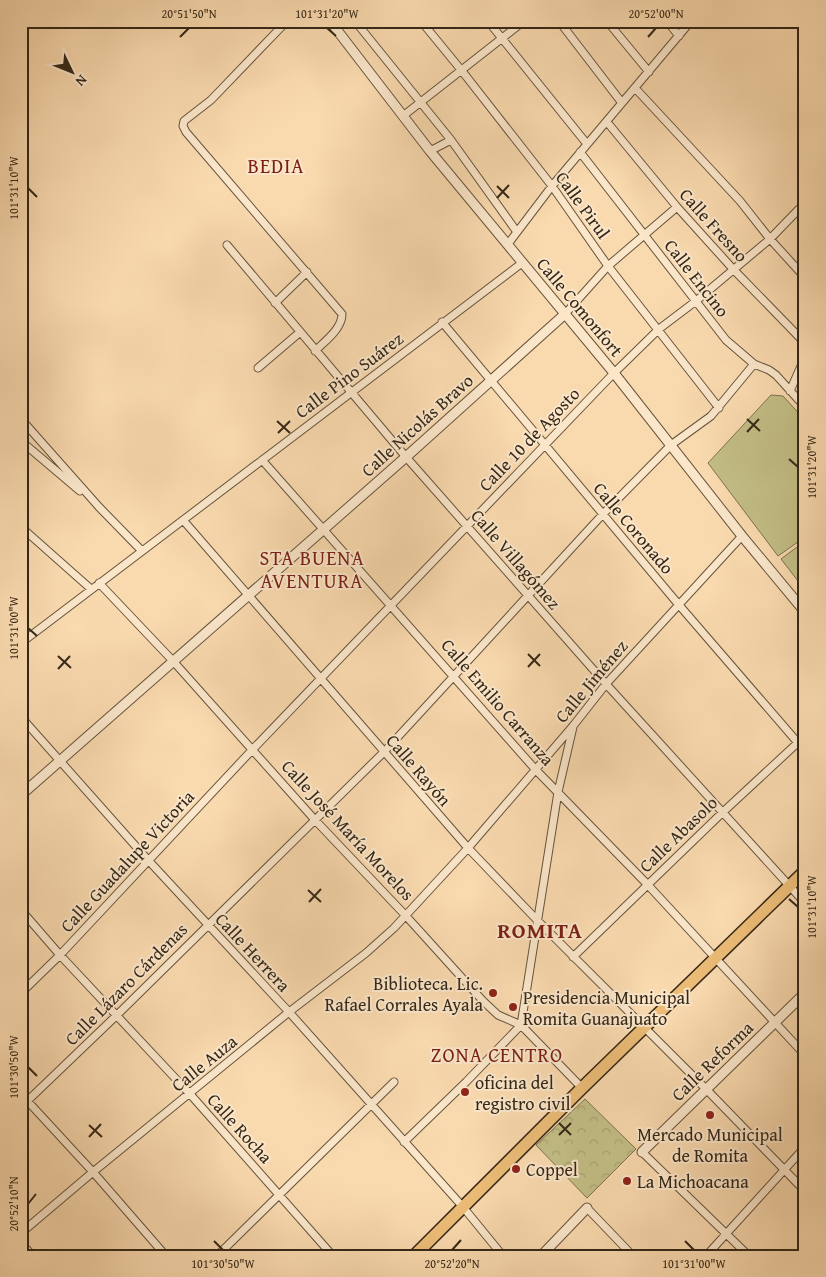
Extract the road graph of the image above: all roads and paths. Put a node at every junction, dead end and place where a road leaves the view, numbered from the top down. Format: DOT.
graph roads {
  1 [pos="287,21"];
  2 [pos="330,21"];
  3 [pos="355,21"];
  4 [pos="421,21"];
  5 [pos="488,21"];
  6 [pos="524,21"];
  7 [pos="559,21"];
  8 [pos="607,21"];
  9 [pos="667,21"];
  10 [pos="692,21"];
  11 [pos="679,36"];
  12 [pos="502,39"];
  13 [pos="462,71"];
  14 [pos="649,72"];
  15 [pos="634,88"];
  16 [pos="420,103"];
  17 [pos="622,103"];
  18 [pos="403,116"];
  19 [pos="606,122"];
  20 [pos="451,140"];
  21 [pos="587,144"];
  22 [pos="430,151"];
  23 [pos="580,152"];
  24 [pos="552,186"];
  25 [pos="677,207"];
  26 [pos="799,208"];
  27 [pos="517,232"];
  28 [pos="644,235"];
  29 [pos="770,239"];
  30 [pos="508,244"];
  31 [pos="227,245"];
  32 [pos="522,263"];
  33 [pos="608,266"];
  34 [pos="733,270"];
  35 [pos="307,272"];
  36 [pos="800,272"];
  37 [pos="696,301"];
  38 [pos="275,303"];
  39 [pos="565,314"];
  40 [pos="442,322"];
  41 [pos="659,329"];
  42 [pos="299,333"];
  43 [pos="805,343"];
  44 [pos="315,351"];
  45 [pos="805,357"];
  46 [pos="754,364"];
  47 [pos="258,368"];
  48 [pos="614,373"];
  49 [pos="491,381"];
  50 [pos="790,391"];
  51 [pos="350,392"];
  52 [pos="805,407"];
  53 [pos="720,408"];
  54 [pos="21,419"];
  55 [pos="37,436"];
  56 [pos="24,444"];
  57 [pos="544,444"];
  58 [pos="671,445"];
  59 [pos="406,457"];
  60 [pos="262,460"];
  61 [pos="99,506"];
  62 [pos="603,514"];
  63 [pos="183,520"];
  64 [pos="467,526"];
  65 [pos="21,527"];
  66 [pos="325,529"];
  67 [pos="742,536"];
  68 [pos="141,550"];
  69 [pos="99,583"];
  70 [pos="91,589"];
  71 [pos="528,595"];
  72 [pos="248,596"];
  73 [pos="679,604"];
  74 [pos="392,605"];
  75 [pos="805,612"];
  76 [pos="21,643"];
  77 [pos="173,661"];
  78 [pos="454,675"];
  79 [pos="321,679"];
  80 [pos="606,684"];
  81 [pos="21,716"];
  82 [pos="573,726"];
  83 [pos="805,736"];
  84 [pos="798,742"];
  85 [pos="253,749"];
  86 [pos="805,751"];
  87 [pos="384,752"];
  88 [pos="60,760"];
  89 [pos="535,769"];
  90 [pos="558,792"];
  91 [pos="21,796"];
  92 [pos="723,812"];
  93 [pos="315,820"];
  94 [pos="468,848"];
  95 [pos="148,860"];
  96 [pos="805,871"];
  97 [pos="647,884"];
  98 [pos="790,886"];
  99 [pos="805,903"];
  100 [pos="21,910"];
  101 [pos="406,916"];
  102 [pos="537,920"];
  103 [pos="207,925"];
  104 [pos="60,955"];
  105 [pos="573,957"];
  106 [pos="716,959"];
  107 [pos="21,993"];
  108 [pos="805,993"];
  109 [pos="289,1012"];
  110 [pos="117,1015"];
  111 [pos="774,1023"];
  112 [pos="521,1025"];
  113 [pos="644,1028"];
  114 [pos="805,1055"];
  115 [pos="394,1082"];
  116 [pos="582,1088"];
  117 [pos="706,1089"];
  118 [pos="21,1094"];
  119 [pos="190,1094"];
  120 [pos="27,1100"];
  121 [pos="372,1105"];
  122 [pos="21,1107"];
  123 [pos="404,1142"];
  124 [pos="805,1148"];
  125 [pos="642,1152"];
  126 [pos="784,1170"];
  127 [pos="93,1172"];
  128 [pos="805,1191"];
  129 [pos="279,1194"];
  130 [pos="464,1208"];
  131 [pos="588,1208"];
  132 [pos="21,1233"];
  133 [pos="726,1233"];
  134 [pos="21,1243"];
  135 [pos="33,1256"];
  136 [pos="166,1256"];
  137 [pos="216,1256"];
  138 [pos="333,1256"];
  139 [pos="414,1256"];
  140 [pos="503,1256"];
  141 [pos="541,1256"];
  142 [pos="633,1256"];
  143 [pos="706,1256"];
  144 [pos="749,1256"];
  1 -- 35 [label="street"];
  2 -- 18 [label="street, Calle Comonfort"];
  3 -- 16 [label="street"];
  4 -- 13 [label="street, Calle Pirul"];
  5 -- 12 [label="street"];
  6 -- 12 [label="street"];
  7 -- 17 [label="street"];
  8 -- 14 [label="street"];
  9 -- 11 [label="street"];
  10 -- 11 [label="street"];
  11 -- 14 [label="street"];
  12 -- 13 [label="street"];
  12 -- 21 [label="street"];
  13 -- 16 [label="street"];
  13 -- 24 [label="street, Calle Pirul"];
  14 -- 15 [label="street"];
  15 -- 17 [label="street"];
  15 -- 29 [label="street"];
  16 -- 18 [label="street"];
  16 -- 20 [label="street"];
  17 -- 19 [label="street"];
  18 -- 22 [label="street, Calle Comonfort"];
  19 -- 21 [label="street"];
  19 -- 25 [label="street, Calle Fresno"];
  20 -- 22 [label="street"];
  20 -- 27 [label="street"];
  21 -- 23 [label="street"];
  22 -- 30 [label="street, Calle Comonfort"];
  23 -- 24 [label="street"];
  23 -- 28 [label="street, Calle Encino"];
  24 -- 27 [label="street"];
  24 -- 33 [label="street, Calle Pirul"];
  25 -- 28 [label="street, Calle Nicolás Bravo"];
  25 -- 34 [label="street, Calle Fresno"];
  26 -- 29 [label="street, Calle 10 de Agosto"];
  27 -- 30 [label="street"];
  28 -- 33 [label="street, Calle Nicolás Bravo"];
  28 -- 37 [label="street, Calle Encino"];
  29 -- 34 [label="street, Calle 10 de Agosto"];
  29 -- 36 [label="street"];
  30 -- 32 [label="street, Calle Comonfort"];
  31 -- 38 [label="street, Calle Villagómez"];
  32 -- 39 [label="street, Calle Comonfort"];
  32 -- 40 [label="street, Calle Pino Suárez"];
  33 -- 39 [label="street, Calle Nicolás Bravo"];
  33 -- 41 [label="street, Calle Pirul"];
  34 -- 37 [label="street, Calle 10 de Agosto"];
  34 -- 43 [label="street, Calle Fresno"];
  35 -- 38 [label="street"];
  35 -- 44 [label="street"];
  37 -- 41 [label="street, Calle 10 de Agosto"];
  37 -- 46 [label="street, Calle Encino"];
  38 -- 42 [label="street, Calle Villagómez"];
  39 -- 48 [label="street, Calle Comonfort"];
  39 -- 49 [label="street, Calle Nicolás Bravo"];
  40 -- 49 [label="street, Calle Coronado"];
  40 -- 51 [label="street, Calle Pino Suárez"];
  41 -- 48 [label="street, Calle 10 de Agosto"];
  41 -- 53 [label="street, Calle Pirul"];
  42 -- 44 [label="street, Calle Villagómez"];
  42 -- 47 [label="street"];
  44 -- 51 [label="street, Calle Villagómez"];
  45 -- 50 [label="street"];
  46 -- 50 [label="street, Calle Encino"];
  46 -- 53 [label="street, Calle Lázaro Cárdenas"];
  48 -- 57 [label="street, Calle 10 de Agosto"];
  48 -- 58 [label="street, Calle Comonfort"];
  49 -- 57 [label="street, Calle Coronado"];
  49 -- 59 [label="street, Calle Nicolás Bravo"];
  50 -- 52 [label="street, Calle Encino"];
  51 -- 59 [label="street, Calle Villagómez"];
  51 -- 60 [label="street, Calle Pino Suárez"];
  53 -- 58 [label="street, Calle Lázaro Cárdenas"];
  54 -- 55 [label="street"];
  55 -- 56 [label="street"];
  55 -- 61 [label="street"];
  56 -- 61 [label="street"];
  57 -- 62 [label="street, Calle Coronado"];
  57 -- 64 [label="street, Calle 10 de Agosto"];
  58 -- 62 [label="street, Calle Lázaro Cárdenas"];
  58 -- 67 [label="street, Calle Comonfort"];
  59 -- 64 [label="street, Calle Villagómez"];
  59 -- 66 [label="street, Calle Nicolás Bravo"];
  60 -- 63 [label="street, Calle Pino Suárez"];
  60 -- 66 [label="street, Calle Emilio Carranza"];
  61 -- 68 [label="street"];
  62 -- 71 [label="street, Calle Lázaro Cárdenas"];
  62 -- 73 [label="street, Calle Coronado"];
  63 -- 68 [label="street, Calle Pino Suárez"];
  63 -- 72 [label="street, Calle Rayón"];
  64 -- 71 [label="street, Calle Villagómez"];
  64 -- 74 [label="street, Calle 10 de Agosto"];
  65 -- 70 [label="street"];
  66 -- 72 [label="street, Calle Nicolás Bravo"];
  66 -- 74 [label="street, Calle Emilio Carranza"];
  67 -- 73 [label="street, Calle Jiménez"];
  67 -- 75 [label="street, Calle Comonfort"];
  68 -- 69 [label="street, Calle Pino Suárez"];
  69 -- 70 [label="street, Calle Pino Suárez"];
  69 -- 77 [label="street, Calle José María Morelos"];
  70 -- 76 [label="street, Calle Pino Suárez"];
  71 -- 78 [label="street, Calle Lázaro Cárdenas"];
  71 -- 80 [label="street, Calle Villagómez"];
  72 -- 77 [label="street, Calle Nicolás Bravo"];
  72 -- 79 [label="street, Calle Rayón"];
  73 -- 80 [label="street, Calle Jiménez"];
  73 -- 84 [label="street, Calle Coronado"];
  74 -- 78 [label="street, Calle Emilio Carranza"];
  74 -- 79 [label="street, Calle 10 de Agosto"];
  77 -- 85 [label="street, Calle José María Morelos"];
  77 -- 88 [label="street, Calle Nicolás Bravo"];
  78 -- 87 [label="street, Calle Lázaro Cárdenas"];
  78 -- 89 [label="street, Calle Emilio Carranza"];
  79 -- 85 [label="street, Calle 10 de Agosto"];
  79 -- 87 [label="street, Calle Rayón"];
  80 -- 82 [label="street, Calle Jiménez"];
  80 -- 92 [label="street, Calle Villagómez"];
  81 -- 88 [label="street, Calle Herrera"];
  82 -- 89 [label="street, Calle Jiménez"];
  82 -- 90 [label="street"];
  83 -- 84 [label="street, Calle Abasolo"];
  84 -- 86 [label="street, Calle Coronado"];
  84 -- 92 [label="street, Calle Abasolo"];
  85 -- 93 [label="street, Calle José María Morelos"];
  85 -- 95 [label="street, Calle Guadalupe Victoria"];
  87 -- 93 [label="street, Calle Lázaro Cárdenas"];
  87 -- 94 [label="street, Calle Rayón"];
  88 -- 91 [label="street, Calle Nicolás Bravo"];
  88 -- 95 [label="street, Calle Herrera"];
  89 -- 90 [label="street, Calle Emilio Carranza"];
  89 -- 94 [label="street, Calle Jiménez"];
  90 -- 97 [label="street, Calle Emilio Carranza"];
  90 -- 102 [label="street"];
  92 -- 97 [label="street, Calle Abasolo"];
  92 -- 98 [label="street, Calle Villagómez"];
  93 -- 101 [label="street, Calle José María Morelos"];
  93 -- 103 [label="street, Calle Lázaro Cárdenas"];
  94 -- 101 [label="street, Calle Jiménez"];
  94 -- 102 [label="street, Calle Rayón"];
  95 -- 103 [label="street, Calle Herrera"];
  95 -- 104 [label="street, Calle Guadalupe Victoria"];
  96 -- 98 [label="main road"];
  97 -- 105 [label="street, Calle Abasolo"];
  97 -- 106 [label="street, Calle Emilio Carranza"];
  98 -- 99 [label="street, Calle Villagómez"];
  98 -- 106 [label="main road"];
  100 -- 104 [label="street, Calle Rocha"];
  101 -- 109 [label="street, Calle Auza"];
  101 -- 112 [label="street, Calle José María Morelos"];
  102 -- 105 [label="street, Calle Rayón"];
  102 -- 112 [label="street"];
  103 -- 109 [label="street, Calle Herrera"];
  103 -- 110 [label="street, Calle Lázaro Cárdenas"];
  104 -- 107 [label="street, Calle Guadalupe Victoria"];
  104 -- 110 [label="street, Calle Rocha"];
  105 -- 113 [label="street, Calle Rayón"];
  106 -- 111 [label="street, Calle Emilio Carranza"];
  106 -- 113 [label="main road"];
  108 -- 111 [label="street, Calle Reforma"];
  109 -- 119 [label="street, Calle Auza"];
  109 -- 121 [label="street, Calle Herrera"];
  110 -- 119 [label="street, Calle Rocha"];
  110 -- 120 [label="street, Calle Lázaro Cárdenas"];
  111 -- 114 [label="street, Calle Emilio Carranza"];
  111 -- 117 [label="street, Calle Reforma"];
  112 -- 116 [label="street, Calle José María Morelos"];
  112 -- 123 [label="street"];
  113 -- 116 [label="main road"];
  113 -- 117 [label="street, Calle Rayón"];
  115 -- 121 [label="street"];
  116 -- 130 [label="main road"];
  117 -- 125 [label="street, Calle Reforma"];
  117 -- 126 [label="street, Calle Rayón"];
  118 -- 120 [label="street"];
  119 -- 127 [label="street, Calle Auza"];
  119 -- 129 [label="street, Calle Rocha"];
  120 -- 122 [label="street, Calle Lázaro Cárdenas"];
  120 -- 127 [label="street"];
  121 -- 123 [label="street, Calle Herrera"];
  121 -- 129 [label="street"];
  123 -- 130 [label="street, Calle Herrera"];
  124 -- 126 [label="street"];
  125 -- 133 [label="street"];
  126 -- 128 [label="street, Calle Rayón"];
  126 -- 133 [label="street"];
  127 -- 132 [label="street, Calle Auza"];
  127 -- 136 [label="street"];
  129 -- 137 [label="street"];
  129 -- 138 [label="street, Calle Rocha"];
  130 -- 139 [label="main road"];
  130 -- 140 [label="street, Calle Herrera"];
  131 -- 141 [label="street"];
  131 -- 142 [label="street"];
  133 -- 143 [label="street"];
  133 -- 144 [label="street"];
  134 -- 135 [label="street"];
}
